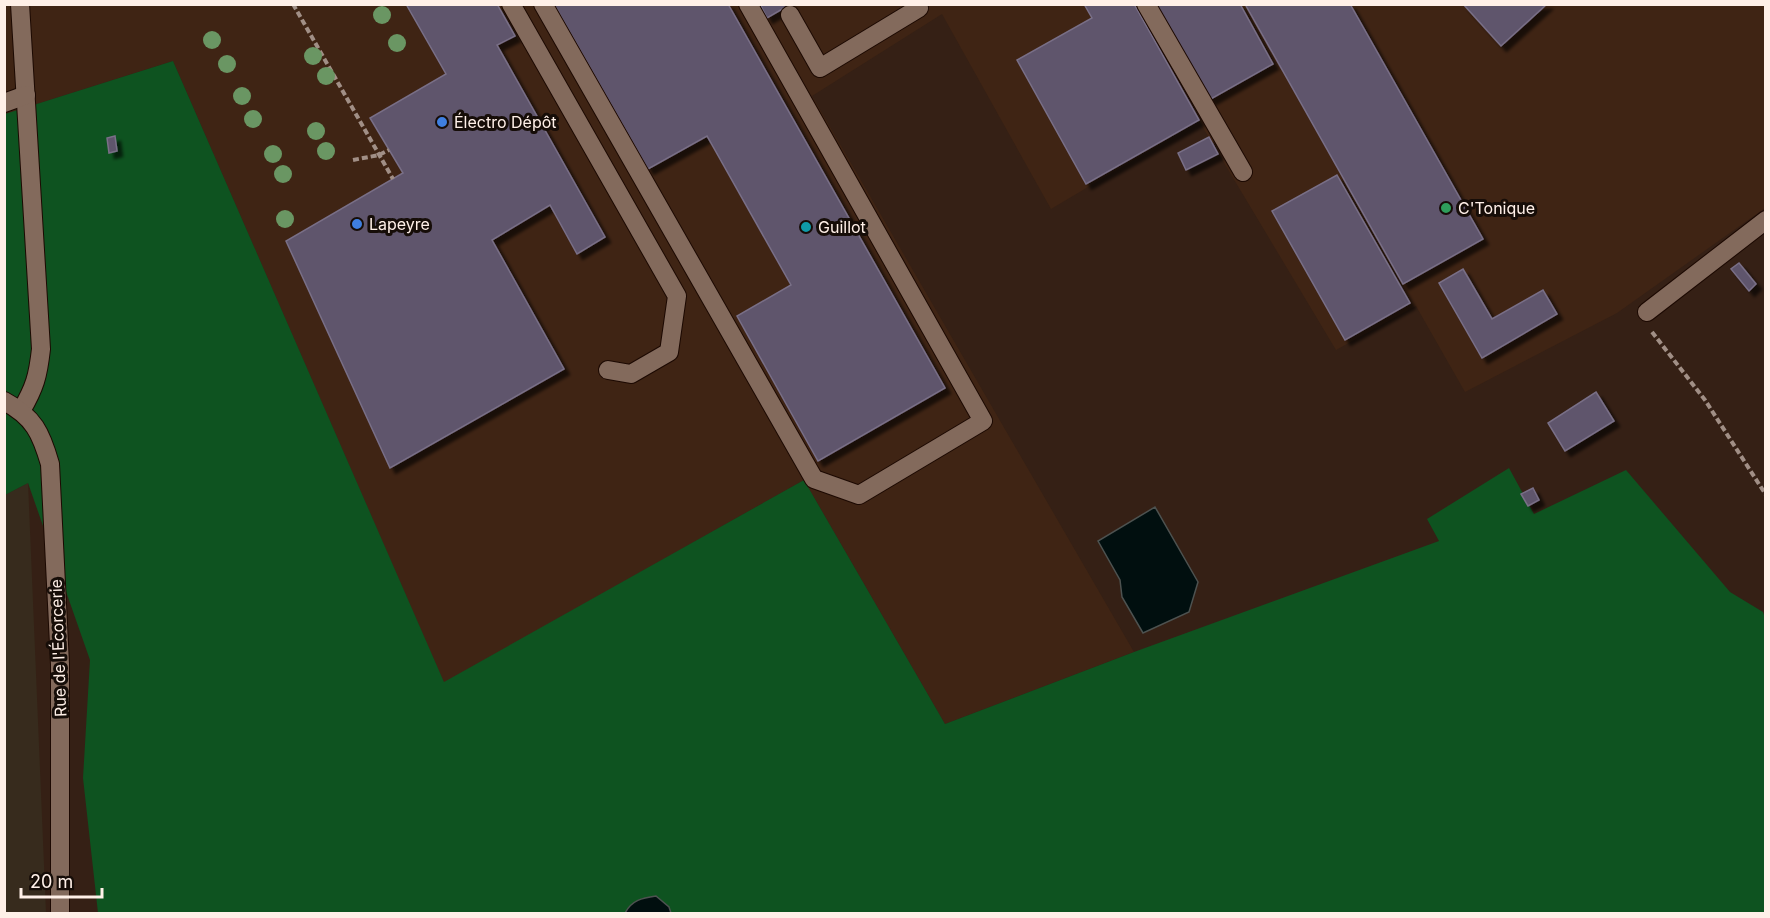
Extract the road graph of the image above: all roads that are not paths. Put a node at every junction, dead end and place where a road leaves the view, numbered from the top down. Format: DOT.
graph roads {
  1 [pos="21,4"];
  2 [pos="511,4"];
  3 [pos="543,4"];
  4 [pos="748,4"];
  5 [pos="917,4"];
  6 [pos="1146,4"];
  7 [pos="790,15"];
  8 [pos="26,95"];
  9 [pos="4,103"];
  10 [pos="1243,172"];
  11 [pos="1766,220"];
  12 [pos="1647,312"];
  13 [pos="608,370"];
  14 [pos="4,401"];
  15 [pos="21,411"];
  16 [pos="60,914"];
  1 -- 8 [label="street"];
  2 -- 13 [label="street"];
  3 -- 4 [label="street"];
  5 -- 7 [label="street"];
  6 -- 10 [label="street"];
  8 -- 9 [label="street"];
  8 -- 15 [label="street"];
  11 -- 12 [label="street"];
  14 -- 15 [label="street, Rue de l'Écorcerie"];
  15 -- 16 [label="street, Rue de l'Écorcerie"];
}
